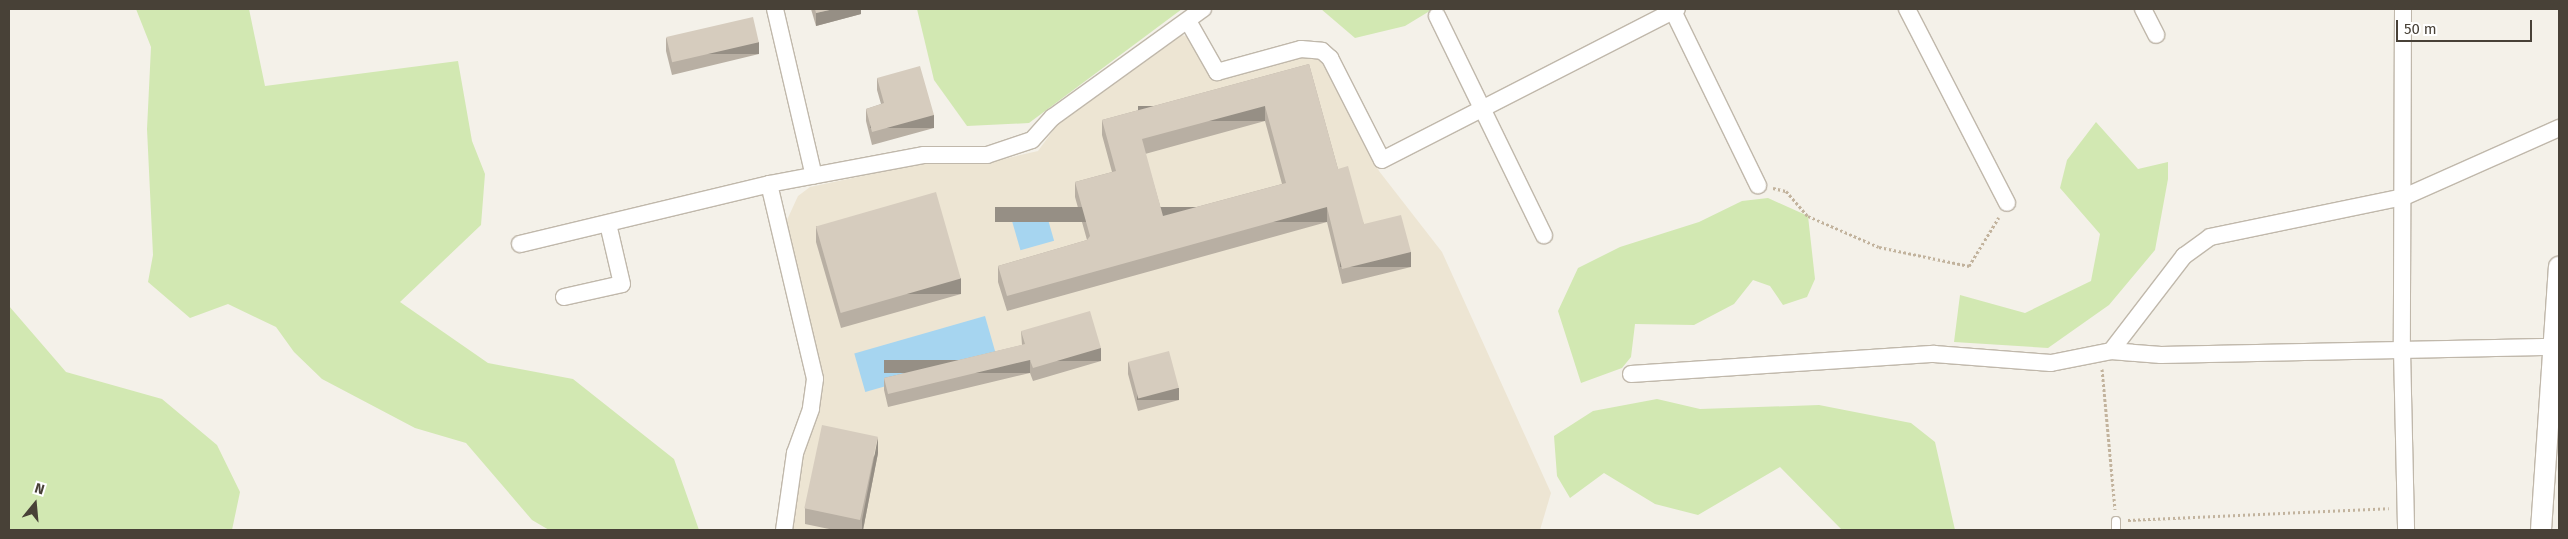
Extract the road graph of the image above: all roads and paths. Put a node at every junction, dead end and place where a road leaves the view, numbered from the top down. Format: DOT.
graph roads {
  1 [pos="775,9"];
  2 [pos="1203,9"];
  3 [pos="1907,9"];
  4 [pos="2143,9"];
  5 [pos="2403,9"];
  6 [pos="1675,10"];
  7 [pos="1437,16"];
  8 [pos="1188,21"];
  9 [pos="2156,35"];
  10 [pos="1483,108"];
  11 [pos="2559,128"];
  12 [pos="814,176"];
  13 [pos="770,184"];
  14 [pos="1758,185"];
  15 [pos="2404,198"];
  16 [pos="2007,203"];
  17 [pos="608,224"];
  18 [pos="1544,235"];
  19 [pos="520,244"];
  20 [pos="2559,267"];
  21 [pos="564,297"];
  22 [pos="2555,346"];
  23 [pos="2402,350"];
  24 [pos="2106,352"];
  25 [pos="1631,374"];
  26 [pos="2406,507"];
  27 [pos="2116,521"];
  28 [pos="784,530"];
  29 [pos="2116,530"];
  30 [pos="2406,530"];
  31 [pos="2541,530"];
  1 -- 12 [label="street"];
  2 -- 8 [label="street"];
  3 -- 16 [label="street"];
  4 -- 9 [label="street"];
  5 -- 15 [label="street"];
  6 -- 10 [label="street"];
  6 -- 14 [label="street"];
  7 -- 10 [label="street"];
  8 -- 10 [label="street"];
  8 -- 12 [label="street"];
  10 -- 18 [label="street"];
  11 -- 15 [label="street"];
  12 -- 13 [label="street"];
  13 -- 17 [label="street"];
  13 -- 28 [label="street"];
  14 -- 16 [label="path"];
  15 -- 23 [label="street"];
  15 -- 24 [label="street"];
  17 -- 19 [label="street"];
  17 -- 21 [label="street"];
  20 -- 22 [label="street"];
  22 -- 23 [label="street"];
  22 -- 31 [label="street"];
  23 -- 24 [label="street"];
  23 -- 26 [label="street"];
  24 -- 25 [label="street"];
  24 -- 27 [label="path"];
  26 -- 27 [label="path"];
  26 -- 30 [label="street"];
  27 -- 29 [label="lane"];
}
